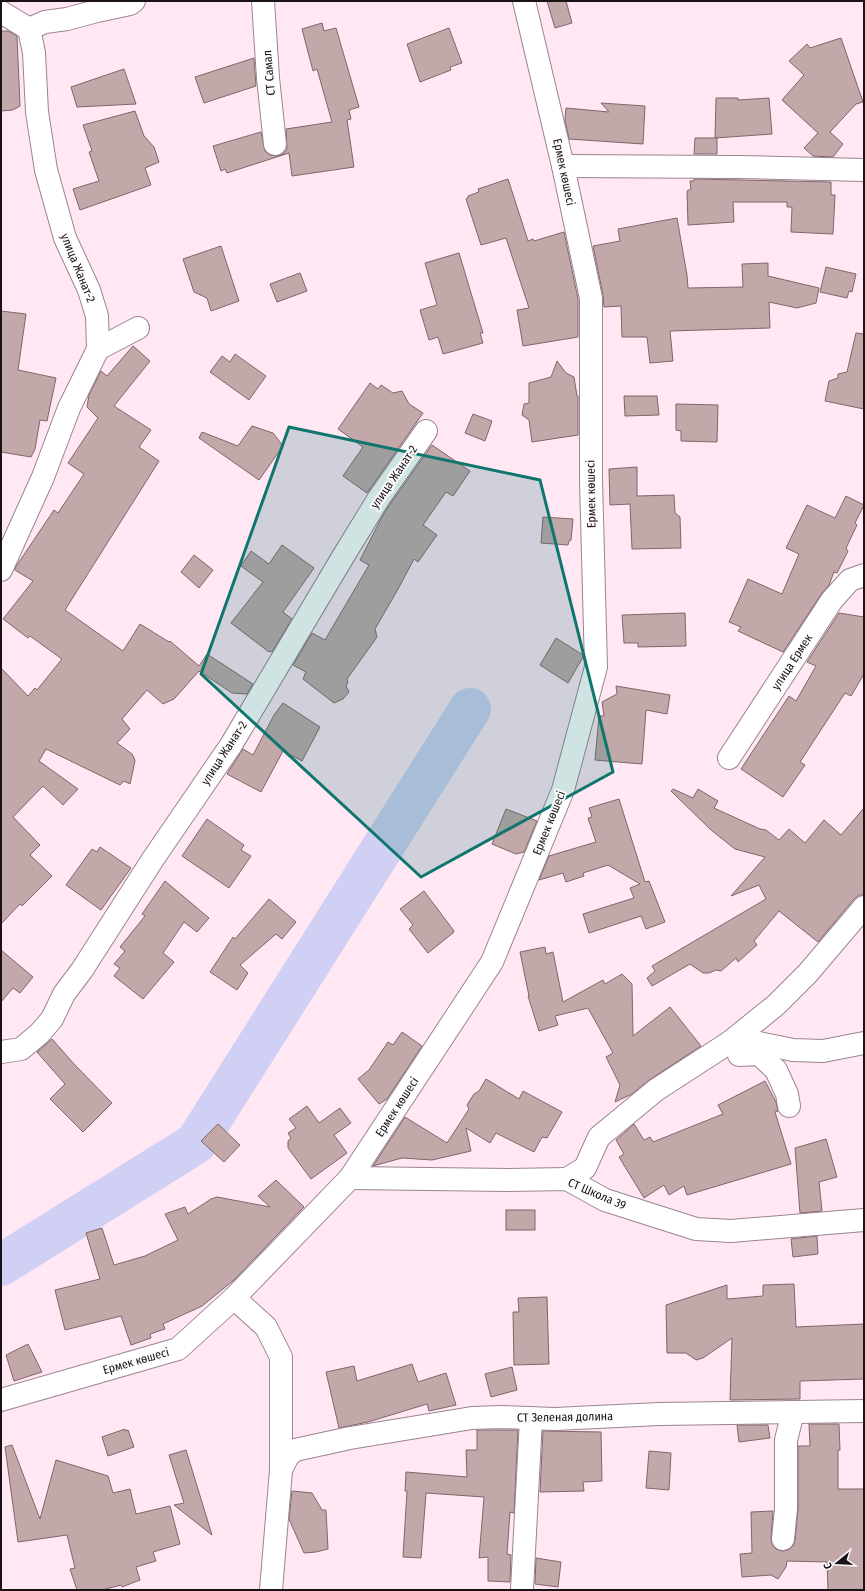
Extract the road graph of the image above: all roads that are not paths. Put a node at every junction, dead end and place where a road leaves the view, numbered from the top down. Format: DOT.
graph roads {
  1 [pos="134,1"];
  2 [pos="264,1"];
  3 [pos="524,1"];
  4 [pos="1,12"];
  5 [pos="29,29"];
  6 [pos="275,144"];
  7 [pos="563,166"];
  8 [pos="864,170"];
  9 [pos="138,328"];
  10 [pos="98,349"];
  11 [pos="426,431"];
  12 [pos="1,570"];
  13 [pos="864,575"];
  14 [pos="728,758"];
  15 [pos="864,907"];
  16 [pos="730,1042"];
  17 [pos="864,1043"];
  18 [pos="1,1052"];
  19 [pos="708,1056"];
  20 [pos="789,1106"];
  21 [pos="350,1178"];
  22 [pos="567,1179"];
  23 [pos="864,1220"];
  24 [pos="234,1298"];
  25 [pos="1,1400"];
  26 [pos="864,1410"];
  27 [pos="793,1412"];
  28 [pos="531,1418"];
  29 [pos="280,1470"];
  30 [pos="783,1539"];
  31 [pos="271,1590"];
  32 [pos="522,1590"];
  1 -- 5 [label="street"];
  2 -- 6 [label="street, СТ Самал"];
  3 -- 7 [label="street, Ермек көшесі"];
  4 -- 5 [label="street"];
  5 -- 10 [label="street, улица Жанат-2"];
  7 -- 8 [label="street"];
  7 -- 21 [label="street, Ермек көшесі"];
  9 -- 10 [label="street"];
  10 -- 12 [label="street, улица Жанат-2"];
  11 -- 18 [label="street, улица Жанат-2"];
  13 -- 14 [label="street, улица Ермек"];
  15 -- 16 [label="street"];
  16 -- 17 [label="street"];
  16 -- 19 [label="street"];
  19 -- 20 [label="street"];
  19 -- 22 [label="street"];
  21 -- 22 [label="street, СТ Школа 39"];
  21 -- 24 [label="street, Ермек көшесі"];
  22 -- 23 [label="street, СТ Школа 39"];
  24 -- 25 [label="street, Ермек көшесі"];
  24 -- 29 [label="street, СТ Зеленая долина"];
  26 -- 27 [label="street, СТ Зеленая долина"];
  27 -- 28 [label="street, СТ Зеленая долина"];
  27 -- 30 [label="street"];
  28 -- 29 [label="street, СТ Зеленая долина"];
  28 -- 32 [label="street"];
  29 -- 31 [label="street, СТ Зеленая долина"];
}
